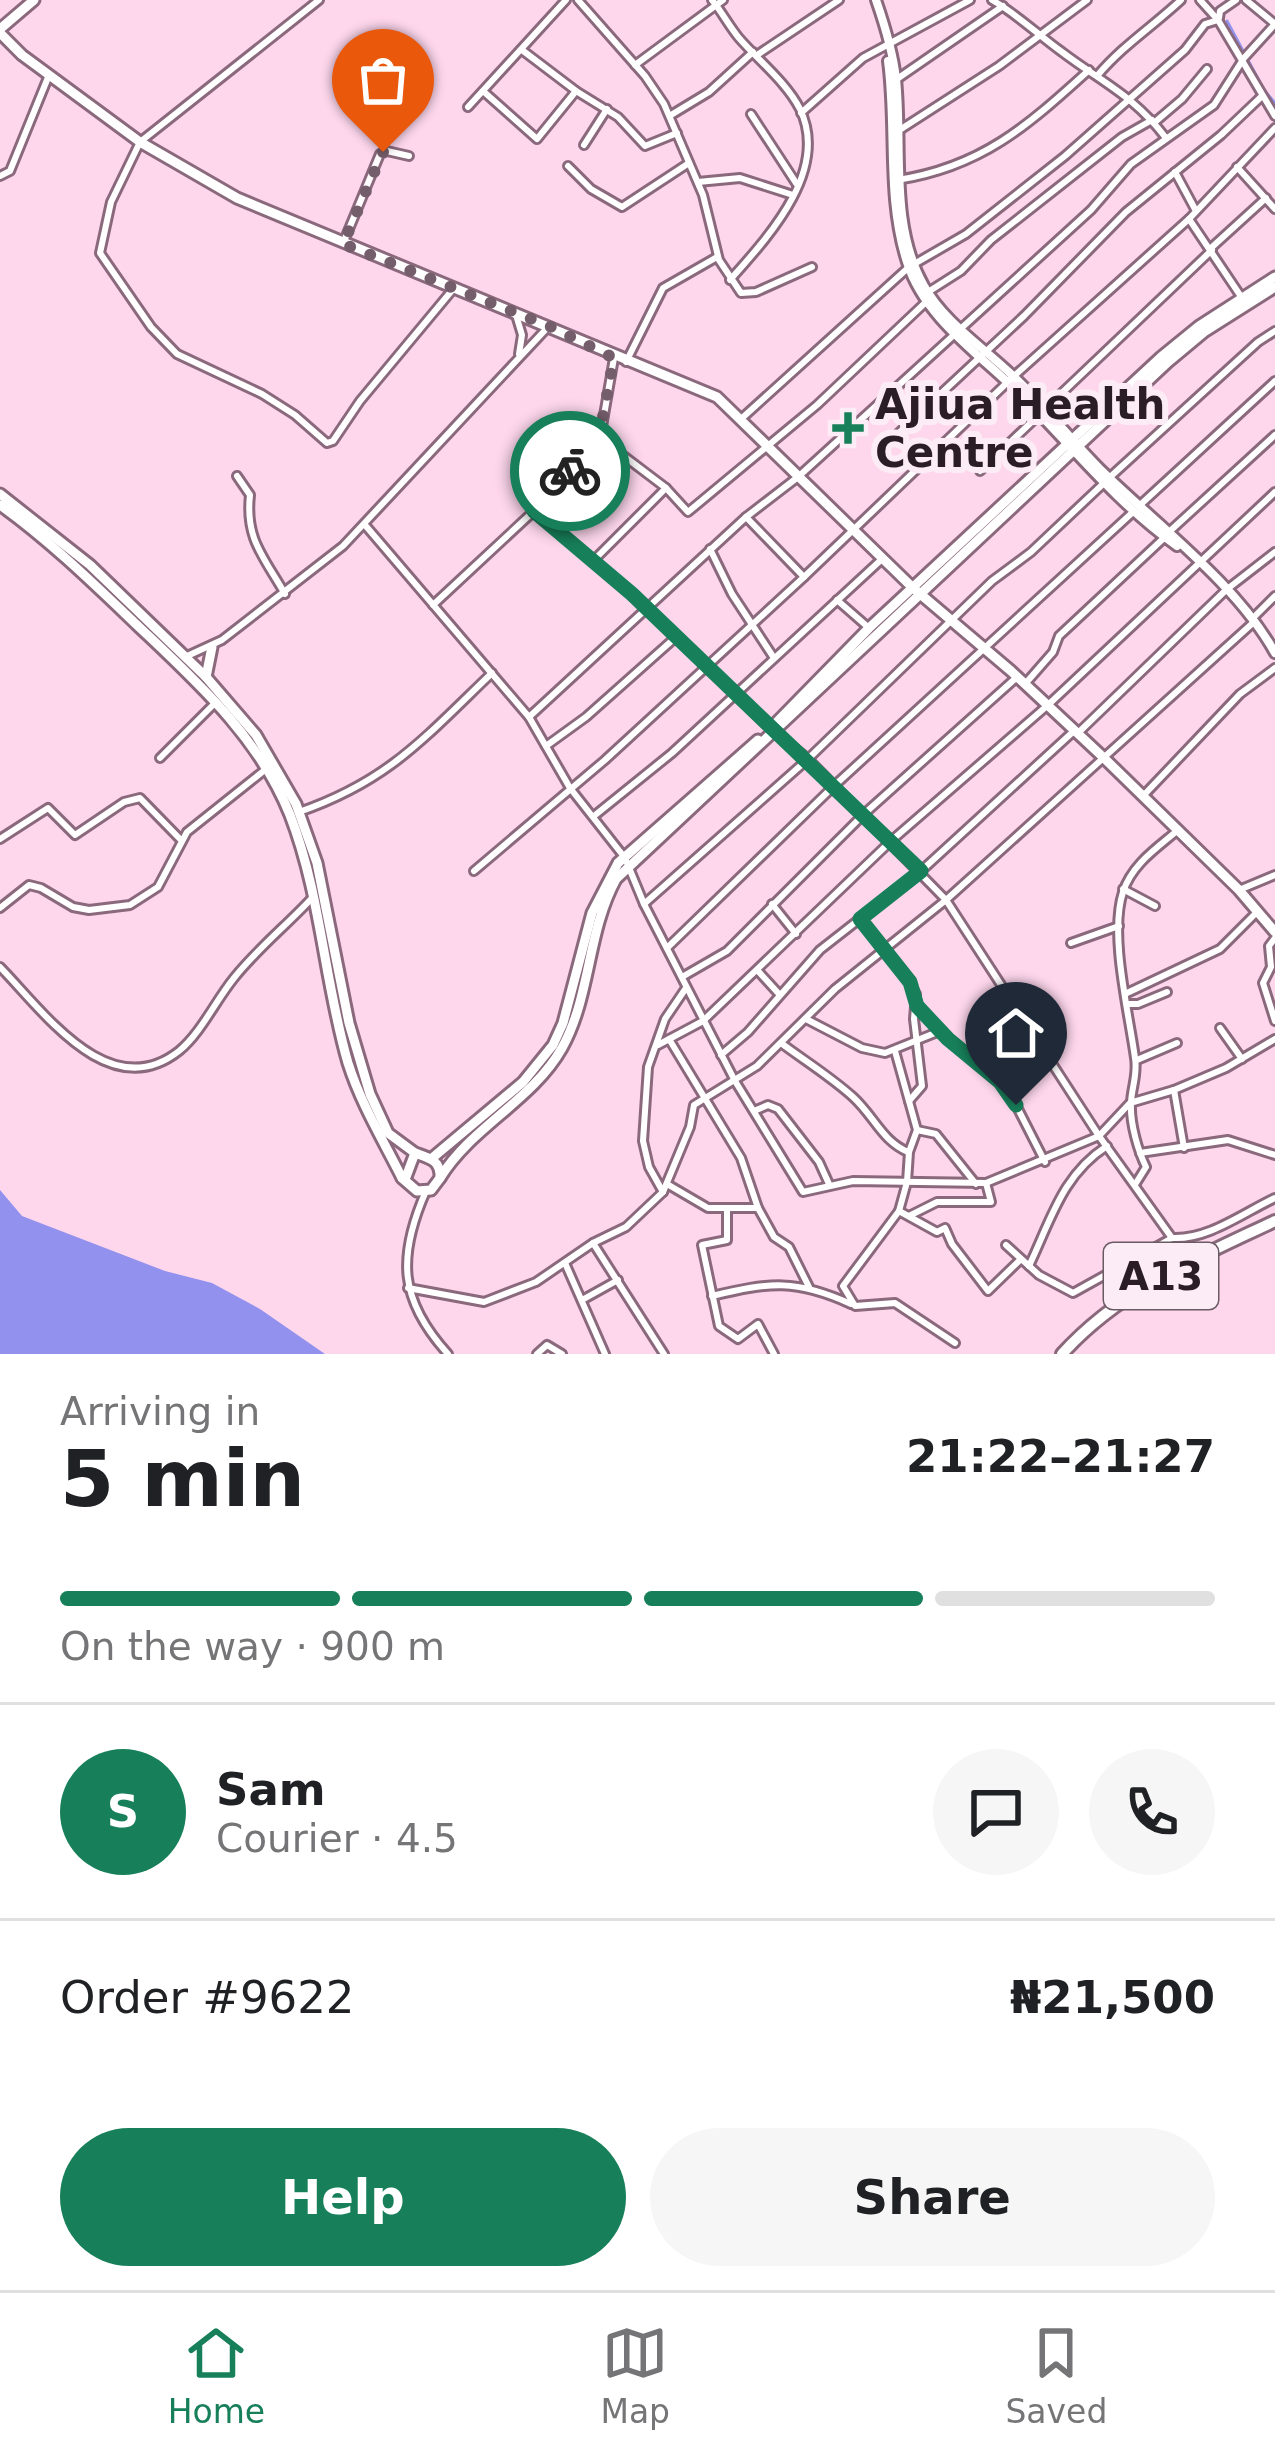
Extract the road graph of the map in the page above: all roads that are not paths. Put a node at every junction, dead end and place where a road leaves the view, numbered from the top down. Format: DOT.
graph roads {
  1 [pos="319,0"];
  2 [pos="566,0"];
  3 [pos="839,0"];
  4 [pos="970,0"];
  5 [pos="992,0"];
  6 [pos="1087,0"];
  7 [pos="1181,0"];
  8 [pos="1200,0"];
  9 [pos="1236,0"];
  10 [pos="1246,0"];
  11 [pos="583,1"];
  12 [pos="875,1"];
  13 [pos="717,2"];
  14 [pos="30,3"];
  15 [pos="1003,6"];
  16 [pos="1221,13"];
  17 [pos="0,18"];
  18 [pos="0,31"];
  19 [pos="1040,37"];
  20 [pos="12,45"];
  21 [pos="888,45"];
  22 [pos="522,50"];
  23 [pos="755,53"];
  24 [pos="1245,58"];
  25 [pos="635,65"];
  26 [pos="1207,69"];
  27 [pos="1089,70"];
  28 [pos="49,75"];
  29 [pos="1097,76"];
  30 [pos="896,79"];
  31 [pos="483,91"];
  32 [pos="576,91"];
  33 [pos="1261,97"];
  34 [pos="1132,98"];
  35 [pos="468,107"];
  36 [pos="607,109"];
  37 [pos="801,113"];
  38 [pos="751,114"];
  39 [pos="669,115"];
  40 [pos="1275,116"];
  41 [pos="1153,121"];
  42 [pos="1275,128"];
  43 [pos="898,131"];
  44 [pos="677,133"];
  45 [pos="1166,139"];
  46 [pos="140,142"];
  47 [pos="584,145"];
  48 [pos="409,156"];
  49 [pos="689,163"];
  50 [pos="568,166"];
  51 [pos="1236,167"];
  52 [pos="1175,172"];
  53 [pos="0,176"];
  54 [pos="897,180"];
  55 [pos="697,182"];
  56 [pos="796,183"];
  57 [pos="793,195"];
  58 [pos="1266,198"];
  59 [pos="1275,209"];
  60 [pos="1196,211"];
  61 [pos="1189,219"];
  62 [pos="343,244"];
  63 [pos="1212,249"];
  64 [pos="718,257"];
  65 [pos="911,265"];
  66 [pos="812,267"];
  67 [pos="730,280"];
  68 [pos="1274,287"];
  69 [pos="454,288"];
  70 [pos="927,297"];
  71 [pos="1242,298"];
  72 [pos="515,312"];
  73 [pos="549,326"];
  74 [pos="957,331"];
  75 [pos="1275,332"];
  76 [pos="984,353"];
  77 [pos="518,357"];
  78 [pos="614,358"];
  79 [pos="626,362"];
  80 [pos="1011,379"];
  81 [pos="1275,381"];
  82 [pos="1043,411"];
  83 [pos="741,419"];
  84 [pos="1275,435"];
  85 [pos="599,438"];
  86 [pos="886,445"];
  87 [pos="1073,445"];
  88 [pos="768,447"];
  89 [pos="980,471"];
  90 [pos="237,476"];
  91 [pos="798,477"];
  92 [pos="1106,480"];
  93 [pos="666,488"];
  94 [pos="1275,492"];
  95 [pos="0,494"];
  96 [pos="0,506"];
  97 [pos="1136,509"];
  98 [pos="534,511"];
  99 [pos="746,517"];
  100 [pos="365,525"];
  101 [pos="854,529"];
  102 [pos="1167,534"];
  103 [pos="710,549"];
  104 [pos="1275,552"];
  105 [pos="883,558"];
  106 [pos="593,561"];
  107 [pos="1197,563"];
  108 [pos="805,577"];
  109 [pos="915,590"];
  110 [pos="1226,590"];
  111 [pos="285,594"];
  112 [pos="1275,596"];
  113 [pos="837,600"];
  114 [pos="433,604"];
  115 [pos="647,608"];
  116 [pos="1254,619"];
  117 [pos="952,621"];
  118 [pos="752,623"];
  119 [pos="869,628"];
  120 [pos="676,637"];
  121 [pos="212,646"];
  122 [pos="985,648"];
  123 [pos="1275,653"];
  124 [pos="185,657"];
  125 [pos="775,658"];
  126 [pos="706,664"];
  127 [pos="1275,668"];
  128 [pos="492,673"];
  129 [pos="206,677"];
  130 [pos="1021,680"];
  131 [pos="736,692"];
  132 [pos="216,702"];
  133 [pos="1048,705"];
  134 [pos="529,717"];
  135 [pos="774,730"];
  136 [pos="1076,732"];
  137 [pos="546,746"];
  138 [pos="160,758"];
  139 [pos="1104,758"];
  140 [pos="808,759"];
  141 [pos="266,769"];
  142 [pos="835,784"];
  143 [pos="570,788"];
  144 [pos="1143,796"];
  145 [pos="299,812"];
  146 [pos="864,814"];
  147 [pos="594,816"];
  148 [pos="1178,830"];
  149 [pos="180,838"];
  150 [pos="0,839"];
  151 [pos="891,841"];
  152 [pos="628,863"];
  153 [pos="474,871"];
  154 [pos="921,871"];
  155 [pos="1275,875"];
  156 [pos="1124,889"];
  157 [pos="1239,890"];
  158 [pos="314,895"];
  159 [pos="946,900"];
  160 [pos="644,904"];
  161 [pos="772,904"];
  162 [pos="1155,907"];
  163 [pos="0,908"];
  164 [pos="1256,913"];
  165 [pos="860,919"];
  166 [pos="1119,926"];
  167 [pos="796,934"];
  168 [pos="1275,935"];
  169 [pos="1071,943"];
  170 [pos="883,948"];
  171 [pos="667,949"];
  172 [pos="0,967"];
  173 [pos="758,971"];
  174 [pos="682,977"];
  175 [pos="686,988"];
  176 [pos="1167,992"];
  177 [pos="779,994"];
  178 [pos="1126,994"];
  179 [pos="1126,1004"];
  180 [pos="917,1006"];
  181 [pos="805,1019"];
  182 [pos="703,1021"];
  183 [pos="1275,1021"];
  184 [pos="1220,1028"];
  185 [pos="940,1031"];
  186 [pos="669,1039"];
  187 [pos="1275,1039"];
  188 [pos="916,1042"];
  189 [pos="1177,1042"];
  190 [pos="781,1043"];
  191 [pos="658,1045"];
  192 [pos="895,1051"];
  193 [pos="722,1055"];
  194 [pos="1242,1059"];
  195 [pos="1136,1060"];
  196 [pos="735,1081"];
  197 [pos="1174,1090"];
  198 [pos="705,1099"];
  199 [pos="909,1101"];
  200 [pos="1130,1103"];
  201 [pos="754,1111"];
  202 [pos="916,1130"];
  203 [pos="1099,1136"];
  204 [pos="1107,1146"];
  205 [pos="1184,1148"];
  206 [pos="909,1152"];
  207 [pos="415,1153"];
  208 [pos="1140,1153"];
  209 [pos="1275,1154"];
  210 [pos="431,1159"];
  211 [pos="1045,1162"];
  212 [pos="402,1178"];
  213 [pos="440,1178"];
  214 [pos="907,1182"];
  215 [pos="986,1183"];
  216 [pos="1136,1183"];
  217 [pos="829,1184"];
  218 [pos="976,1184"];
  219 [pos="666,1188"];
  220 [pos="413,1189"];
  221 [pos="426,1191"];
  222 [pos="1275,1198"];
  223 [pos="758,1208"];
  224 [pos="728,1210"];
  225 [pos="898,1211"];
  226 [pos="416,1213"];
  227 [pos="909,1216"];
  228 [pos="1275,1221"];
  229 [pos="1172,1238"];
  230 [pos="593,1243"];
  231 [pos="1006,1244"];
  232 [pos="1021,1259"];
  233 [pos="565,1263"];
  234 [pos="1029,1266"];
  235 [pos="618,1280"];
  236 [pos="809,1287"];
  237 [pos="408,1288"];
  238 [pos="712,1296"];
  239 [pos="582,1300"];
  240 [pos="855,1306"];
  241 [pos="956,1343"];
  242 [pos="604,1353"];
  243 [pos="448,1354"];
  244 [pos="537,1354"];
  245 [pos="562,1354"];
  246 [pos="664,1354"];
  247 [pos="774,1354"];
  248 [pos="1062,1354"];
  1 -- 46 [label="street"];
  2 -- 22 [label="street"];
  3 -- 23 [label="street"];
  4 -- 21 [label="street"];
  5 -- 15 [label="street"];
  6 -- 19 [label="street"];
  7 -- 29 [label="street"];
  8 -- 16 [label="street"];
  9 -- 16 [label="street"];
  10 -- 24 [label="street"];
  11 -- 25 [label="street"];
  12 -- 21 [label="street"];
  13 -- 23 [label="street"];
  13 -- 25 [label="street"];
  14 -- 17 [label="main road"];
  14 -- 18 [label="main road"];
  14 -- 20 [label="main road"];
  15 -- 19 [label="street"];
  15 -- 30 [label="street"];
  16 -- 24 [label="street"];
  16 -- 34 [label="street"];
  18 -- 20 [label="main road"];
  19 -- 27 [label="street"];
  19 -- 43 [label="street"];
  20 -- 28 [label="main road"];
  21 -- 30 [label="street"];
  21 -- 37 [label="street"];
  21 -- 54 [label="street"];
  22 -- 31 [label="street"];
  22 -- 32 [label="street"];
  23 -- 37 [label="street"];
  23 -- 39 [label="street"];
  24 -- 33 [label="street"];
  24 -- 45 [label="street"];
  25 -- 39 [label="street"];
  26 -- 41 [label="street"];
  27 -- 29 [label="street"];
  27 -- 54 [label="street"];
  28 -- 46 [label="main road"];
  28 -- 53 [label="street"];
  29 -- 34 [label="street"];
  30 -- 43 [label="street"];
  31 -- 32 [label="street"];
  31 -- 35 [label="street"];
  32 -- 36 [label="street"];
  33 -- 40 [label="street"];
  33 -- 52 [label="street"];
  34 -- 41 [label="street"];
  34 -- 65 [label="street"];
  36 -- 44 [label="street"];
  36 -- 47 [label="street"];
  37 -- 56 [label="street"];
  38 -- 56 [label="street"];
  39 -- 44 [label="street"];
  41 -- 45 [label="street"];
  41 -- 70 [label="street"];
  42 -- 51 [label="street"];
  43 -- 54 [label="street"];
  44 -- 49 [label="street"];
  45 -- 74 [label="street"];
  46 -- 62 [label="main road"];
  46 -- 69 [label="street"];
  48 -- 62 [label="street"];
  49 -- 50 [label="street"];
  49 -- 55 [label="street"];
  51 -- 58 [label="street"];
  51 -- 60 [label="street"];
  52 -- 60 [label="street"];
  52 -- 76 [label="street"];
  54 -- 65 [label="street"];
  55 -- 57 [label="street"];
  55 -- 64 [label="street"];
  56 -- 57 [label="street"];
  57 -- 67 [label="street"];
  58 -- 59 [label="street"];
  58 -- 63 [label="street"];
  60 -- 61 [label="street"];
  61 -- 63 [label="street"];
  61 -- 80 [label="street"];
  62 -- 69 [label="main road"];
  63 -- 71 [label="street"];
  63 -- 82 [label="street"];
  64 -- 67 [label="street"];
  64 -- 79 [label="street"];
  65 -- 70 [label="street"];
  65 -- 83 [label="street"];
  66 -- 67 [label="street"];
  68 -- 71 [label="main road"];
  68 -- 87 [label="main road"];
  69 -- 72 [label="main road"];
  70 -- 74 [label="street"];
  70 -- 88 [label="street"];
  71 -- 87 [label="main road"];
  72 -- 73 [label="main road"];
  72 -- 77 [label="street"];
  73 -- 77 [label="street"];
  73 -- 78 [label="main road"];
  74 -- 76 [label="street"];
  74 -- 91 [label="street"];
  75 -- 92 [label="street"];
  76 -- 80 [label="street"];
  76 -- 86 [label="street"];
  77 -- 100 [label="street"];
  78 -- 79 [label="main road"];
  78 -- 85 [label="street"];
  79 -- 83 [label="main road"];
  80 -- 82 [label="street"];
  80 -- 101 [label="street"];
  81 -- 97 [label="street"];
  82 -- 87 [label="street"];
  82 -- 89 [label="street"];
  83 -- 88 [label="main road"];
  84 -- 102 [label="street"];
  85 -- 93 [label="street"];
  85 -- 98 [label="street"];
  87 -- 92 [label="street"];
  87 -- 109 [label="main road"];
  88 -- 91 [label="main road"];
  88 -- 93 [label="street"];
  90 -- 111 [label="street"];
  91 -- 99 [label="street"];
  91 -- 101 [label="main road"];
  92 -- 97 [label="street"];
  92 -- 117 [label="street"];
  93 -- 106 [label="street"];
  94 -- 107 [label="street"];
  95 -- 124 [label="main road"];
  96 -- 132 [label="main road"];
  97 -- 102 [label="street"];
  97 -- 122 [label="street"];
  98 -- 106 [label="street"];
  98 -- 114 [label="street"];
  99 -- 103 [label="street"];
  99 -- 108 [label="street"];
  100 -- 111 [label="street"];
  100 -- 114 [label="street"];
  101 -- 105 [label="main road"];
  101 -- 108 [label="street"];
  102 -- 107 [label="street"];
  102 -- 130 [label="street"];
  103 -- 115 [label="street"];
  103 -- 118 [label="street"];
  104 -- 110 [label="street"];
  105 -- 109 [label="main road"];
  105 -- 113 [label="street"];
  106 -- 115 [label="street"];
  107 -- 110 [label="street"];
  107 -- 133 [label="street"];
  108 -- 118 [label="street"];
  109 -- 117 [label="main road"];
  109 -- 119 [label="main road"];
  109 -- 135 [label="main road"];
  110 -- 116 [label="street"];
  110 -- 136 [label="street"];
  111 -- 121 [label="street"];
  112 -- 116 [label="street"];
  113 -- 119 [label="street"];
  113 -- 125 [label="street"];
  114 -- 128 [label="street"];
  115 -- 120 [label="street"];
  115 -- 134 [label="street"];
  116 -- 123 [label="street"];
  116 -- 139 [label="street"];
  117 -- 122 [label="main road"];
  117 -- 140 [label="street"];
  118 -- 125 [label="street"];
  118 -- 126 [label="street"];
  119 -- 135 [label="main road"];
  120 -- 126 [label="street"];
  120 -- 137 [label="street"];
  121 -- 124 [label="street"];
  121 -- 129 [label="main road"];
  122 -- 130 [label="main road"];
  122 -- 142 [label="street"];
  124 -- 129 [label="main road"];
  125 -- 131 [label="street"];
  126 -- 131 [label="street"];
  126 -- 143 [label="street"];
  127 -- 144 [label="street"];
  128 -- 134 [label="street"];
  128 -- 145 [label="street"];
  129 -- 145 [label="main road"];
  130 -- 133 [label="main road"];
  130 -- 146 [label="street"];
  131 -- 135 [label="street"];
  131 -- 147 [label="street"];
  132 -- 138 [label="street"];
  132 -- 141 [label="main road"];
  133 -- 136 [label="main road"];
  133 -- 151 [label="street"];
  134 -- 137 [label="street"];
  135 -- 140 [label="street"];
  135 -- 152 [label="main road"];
  136 -- 139 [label="main road"];
  136 -- 154 [label="street"];
  137 -- 143 [label="street"];
  139 -- 144 [label="main road"];
  139 -- 159 [label="street"];
  140 -- 142 [label="street"];
  140 -- 160 [label="street"];
  141 -- 149 [label="street"];
  141 -- 158 [label="main road"];
  142 -- 146 [label="street"];
  142 -- 171 [label="street"];
  143 -- 147 [label="street"];
  143 -- 153 [label="street"];
  144 -- 148 [label="main road"];
  145 -- 207 [label="main road"];
  146 -- 151 [label="street"];
  146 -- 161 [label="street"];
  147 -- 152 [label="street"];
  148 -- 156 [label="street"];
  148 -- 157 [label="main road"];
  149 -- 150 [label="street"];
  149 -- 163 [label="street"];
  151 -- 154 [label="street"];
  151 -- 167 [label="street"];
  152 -- 160 [label="street"];
  152 -- 210 [label="main road"];
  152 -- 213 [label="main road"];
  154 -- 159 [label="street"];
  154 -- 165 [label="street"];
  155 -- 157 [label="street"];
  156 -- 162 [label="street"];
  156 -- 166 [label="street"];
  157 -- 164 [label="main road"];
  158 -- 172 [label="street"];
  158 -- 212 [label="main road"];
  159 -- 170 [label="street"];
  159 -- 203 [label="street"];
  160 -- 171 [label="street"];
  161 -- 167 [label="street"];
  161 -- 174 [label="street"];
  164 -- 168 [label="main road"];
  164 -- 178 [label="street"];
  165 -- 170 [label="street"];
  165 -- 177 [label="street"];
  166 -- 169 [label="street"];
  166 -- 178 [label="street"];
  167 -- 173 [label="street"];
  168 -- 183 [label="street"];
  170 -- 180 [label="street"];
  170 -- 181 [label="street"];
  171 -- 174 [label="street"];
  173 -- 177 [label="street"];
  173 -- 182 [label="street"];
  174 -- 175 [label="street"];
  175 -- 182 [label="street"];
  175 -- 191 [label="street"];
  176 -- 179 [label="street"];
  177 -- 193 [label="street"];
  178 -- 179 [label="street"];
  179 -- 195 [label="street"];
  180 -- 185 [label="street"];
  180 -- 188 [label="street"];
  181 -- 190 [label="street"];
  181 -- 192 [label="street"];
  182 -- 186 [label="street"];
  182 -- 193 [label="street"];
  184 -- 194 [label="street"];
  185 -- 188 [label="street"];
  185 -- 211 [label="street"];
  186 -- 191 [label="street"];
  186 -- 198 [label="street"];
  187 -- 194 [label="street"];
  188 -- 192 [label="street"];
  188 -- 199 [label="street"];
  189 -- 195 [label="street"];
  190 -- 196 [label="street"];
  190 -- 206 [label="street"];
  191 -- 219 [label="street"];
  192 -- 199 [label="street"];
  193 -- 196 [label="street"];
  194 -- 197 [label="street"];
  195 -- 200 [label="street"];
  196 -- 198 [label="street"];
  196 -- 201 [label="street"];
  197 -- 200 [label="street"];
  197 -- 205 [label="street"];
  198 -- 219 [label="street"];
  198 -- 223 [label="street"];
  199 -- 202 [label="street"];
  200 -- 203 [label="street"];
  200 -- 208 [label="street"];
  201 -- 217 [label="street"];
  201 -- 217 [label="street"];
  202 -- 206 [label="street"];
  202 -- 218 [label="street"];
  203 -- 204 [label="street"];
  203 -- 211 [label="street"];
  204 -- 216 [label="street"];
  204 -- 234 [label="street"];
  205 -- 208 [label="street"];
  205 -- 209 [label="street"];
  206 -- 214 [label="street"];
  207 -- 210 [label="main road"];
  207 -- 212 [label="main road"];
  208 -- 216 [label="street"];
  210 -- 213 [label="main road"];
  211 -- 215 [label="street"];
  212 -- 220 [label="main road"];
  213 -- 221 [label="main road"];
  214 -- 217 [label="street"];
  214 -- 218 [label="street"];
  214 -- 225 [label="street"];
  215 -- 218 [label="street"];
  215 -- 227 [label="street"];
  216 -- 229 [label="street"];
  219 -- 224 [label="street"];
  219 -- 230 [label="street"];
  220 -- 221 [label="main road"];
  220 -- 226 [label="street"];
  221 -- 226 [label="street"];
  222 -- 229 [label="street"];
  223 -- 224 [label="street"];
  223 -- 236 [label="street"];
  224 -- 238 [label="street"];
  225 -- 227 [label="street"];
  225 -- 240 [label="street"];
  226 -- 237 [label="street"];
  227 -- 232 [label="street"];
  228 -- 248 [label="highway, A13"];
  229 -- 234 [label="street"];
  230 -- 233 [label="street"];
  230 -- 235 [label="street"];
  231 -- 232 [label="street"];
  232 -- 234 [label="street"];
  233 -- 237 [label="street"];
  233 -- 239 [label="street"];
  235 -- 239 [label="street"];
  235 -- 246 [label="street"];
  236 -- 238 [label="street"];
  236 -- 240 [label="street"];
  237 -- 243 [label="street"];
  238 -- 247 [label="street"];
  239 -- 242 [label="street"];
  240 -- 241 [label="street"];
  244 -- 245 [label="street"];
}
